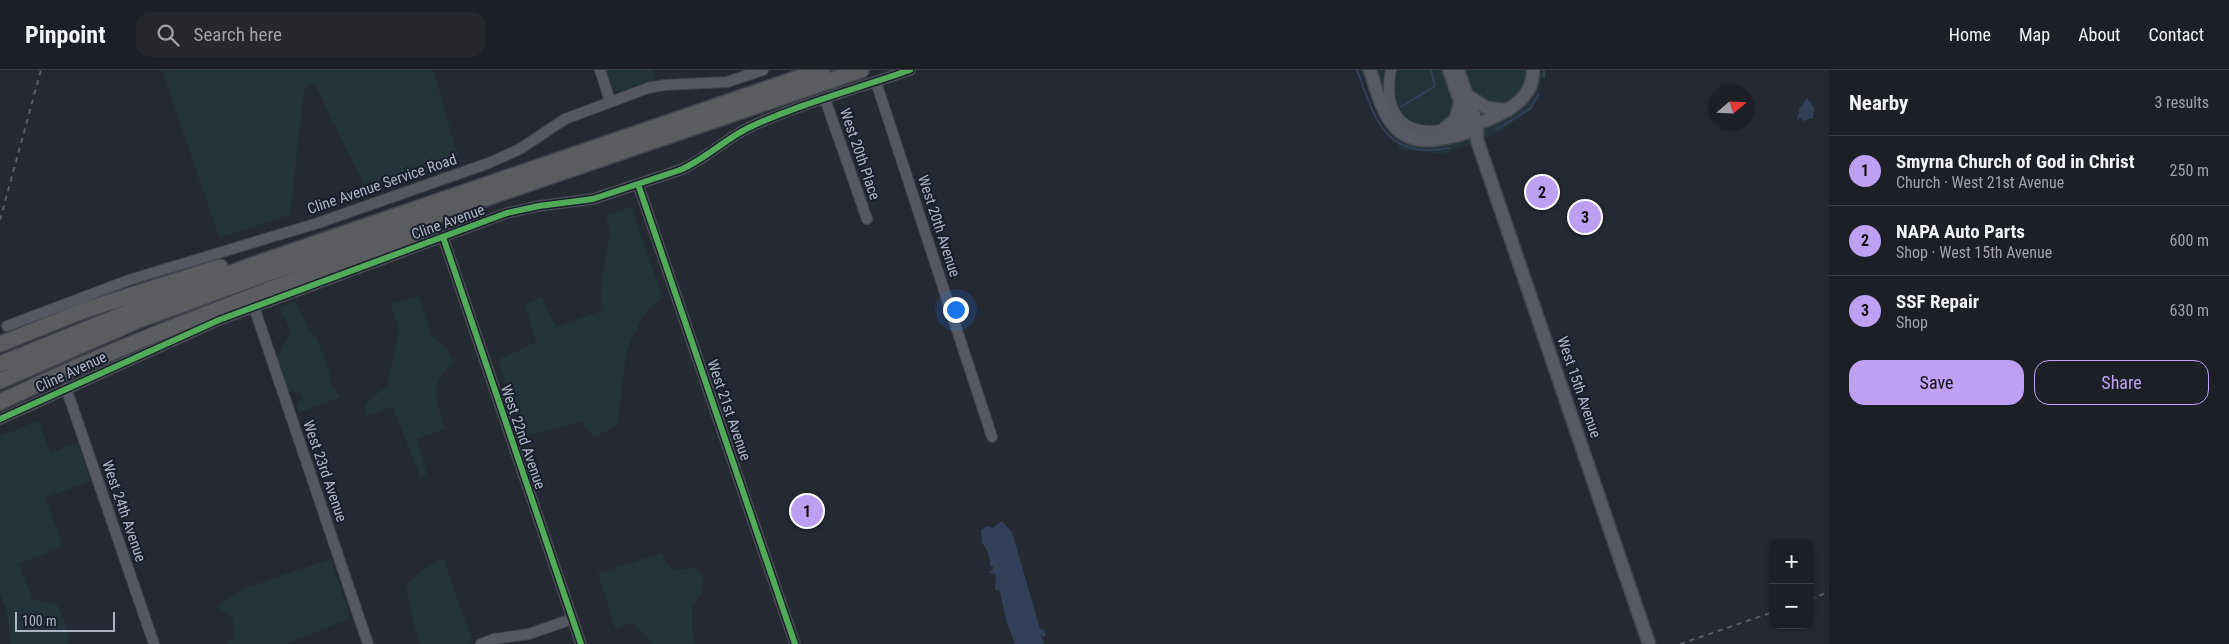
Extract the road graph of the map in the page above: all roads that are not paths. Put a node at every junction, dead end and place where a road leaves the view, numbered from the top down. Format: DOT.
graph roads {
  1 [pos="600,70"];
  2 [pos="763,70"];
  3 [pos="822,70"];
  4 [pos="861,70"];
  5 [pos="910,70"];
  6 [pos="1370,70"];
  7 [pos="1390,70"];
  8 [pos="1449,70"];
  9 [pos="1458,70"];
  10 [pos="1533,70"];
  11 [pos="876,82"];
  12 [pos="1463,98"];
  13 [pos="825,99"];
  14 [pos="610,101"];
  15 [pos="1508,110"];
  16 [pos="1444,129"];
  17 [pos="1473,130"];
  18 [pos="638,184"];
  19 [pos="484,199"];
  20 [pos="867,219"];
  21 [pos="443,237"];
  22 [pos="264,261"];
  23 [pos="254,307"];
  24 [pos="7,326"];
  25 [pos="0,344"];
  26 [pos="0,364"];
  27 [pos="0,380"];
  28 [pos="66,388"];
  29 [pos="0,402"];
  30 [pos="0,419"];
  31 [pos="992,437"];
  32 [pos="572,619"];
  33 [pos="154,644"];
  34 [pos="368,644"];
  35 [pos="481,644"];
  36 [pos="581,644"];
  37 [pos="795,644"];
  38 [pos="1649,644"];
  1 -- 14 [label="street"];
  2 -- 14 [label="street, Cline Avenue Service Road"];
  3 -- 22 [label="highway, Cline Avenue"];
  4 -- 19 [label="highway, Cline Avenue"];
  5 -- 11 [label="street, Cline Avenue"];
  6 -- 17 [label="main road"];
  7 -- 16 [label="street"];
  8 -- 12 [label="main road, West 15th Avenue"];
  9 -- 12 [label="main road, West 15th Avenue"];
  10 -- 15 [label="main road"];
  11 -- 13 [label="street, Cline Avenue"];
  11 -- 31 [label="street, West 20th Avenue"];
  12 -- 15 [label="main road"];
  12 -- 16 [label="main road"];
  12 -- 17 [label="main road, West 15th Avenue"];
  13 -- 18 [label="street, Cline Avenue"];
  13 -- 20 [label="street, West 20th Place"];
  14 -- 24 [label="street, Cline Avenue Service Road"];
  15 -- 17 [label="main road"];
  16 -- 17 [label="street"];
  17 -- 38 [label="main road, West 15th Avenue"];
  18 -- 21 [label="street, Cline Avenue"];
  18 -- 37 [label="street, West 21st Avenue"];
  19 -- 27 [label="highway, Cline Avenue"];
  19 -- 29 [label="highway"];
  21 -- 23 [label="street, Cline Avenue"];
  21 -- 32 [label="street, West 22nd Avenue"];
  22 -- 25 [label="highway"];
  22 -- 26 [label="highway, Cline Avenue"];
  23 -- 28 [label="street, Cline Avenue"];
  23 -- 34 [label="street, West 23rd Avenue"];
  28 -- 30 [label="street, Cline Avenue"];
  28 -- 33 [label="street, West 24th Avenue"];
  32 -- 35 [label="street"];
  32 -- 36 [label="street, West 22nd Avenue"];
}
